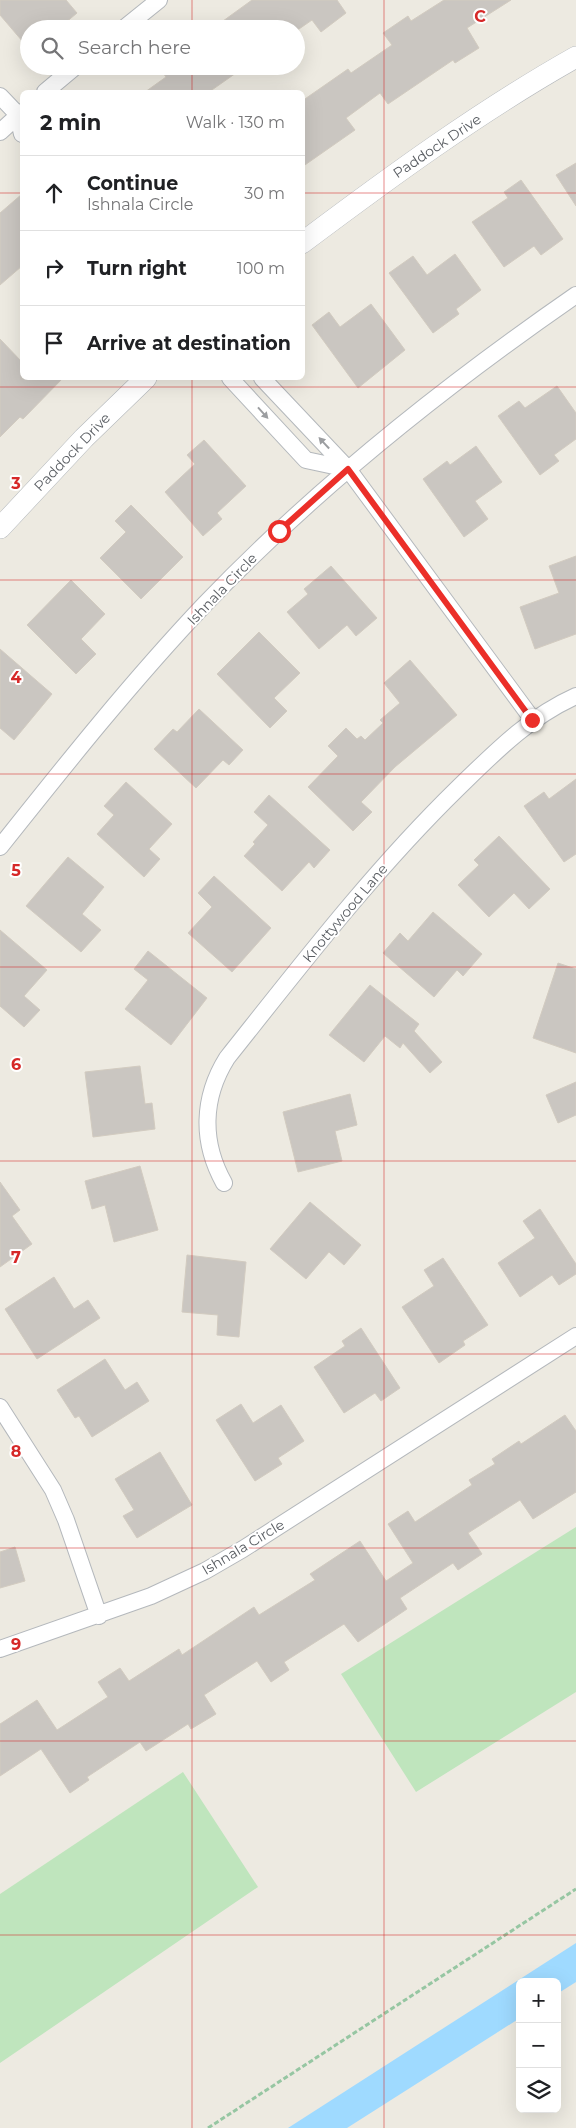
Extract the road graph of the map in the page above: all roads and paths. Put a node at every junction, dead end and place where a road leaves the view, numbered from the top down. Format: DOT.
graph roads {
  1 [pos="159,0"];
  2 [pos="134,20"];
  3 [pos="576,57"];
  4 [pos="65,75"];
  5 [pos="47,90"];
  6 [pos="0,96"];
  7 [pos="20,115"];
  8 [pos="20,117"];
  9 [pos="0,132"];
  10 [pos="305,241"];
  11 [pos="576,295"];
  12 [pos="144,380"];
  13 [pos="232,380"];
  14 [pos="264,380"];
  15 [pos="348,469"];
  16 [pos="0,528"];
  17 [pos="576,696"];
  18 [pos="532,720"];
  19 [pos="0,847"];
  20 [pos="224,1183"];
  21 [pos="576,1336"];
  22 [pos="0,1406"];
  23 [pos="99,1616"];
  24 [pos="0,1649"];
  25 [pos="576,1889"];
  26 [pos="208,2128"];
  1 -- 2 [label="street"];
  3 -- 10 [label="street, Paddock Drive"];
  4 -- 5 [label="street"];
  6 -- 7 [label="street"];
  8 -- 9 [label="street"];
  11 -- 15 [label="street, Ishnala Circle"];
  12 -- 16 [label="street, Paddock Drive"];
  13 -- 15 [label="street, one-way"];
  15 -- 14 [label="street, one-way"];
  15 -- 18 [label="street"];
  15 -- 19 [label="street, Ishnala Circle"];
  17 -- 18 [label="street, Knottywood Lane"];
  18 -- 20 [label="street, Knottywood Lane"];
  21 -- 23 [label="street, Ishnala Circle"];
  22 -- 23 [label="street"];
  23 -- 24 [label="street, Ishnala Circle"];
  25 -- 26 [label="path"];
}
